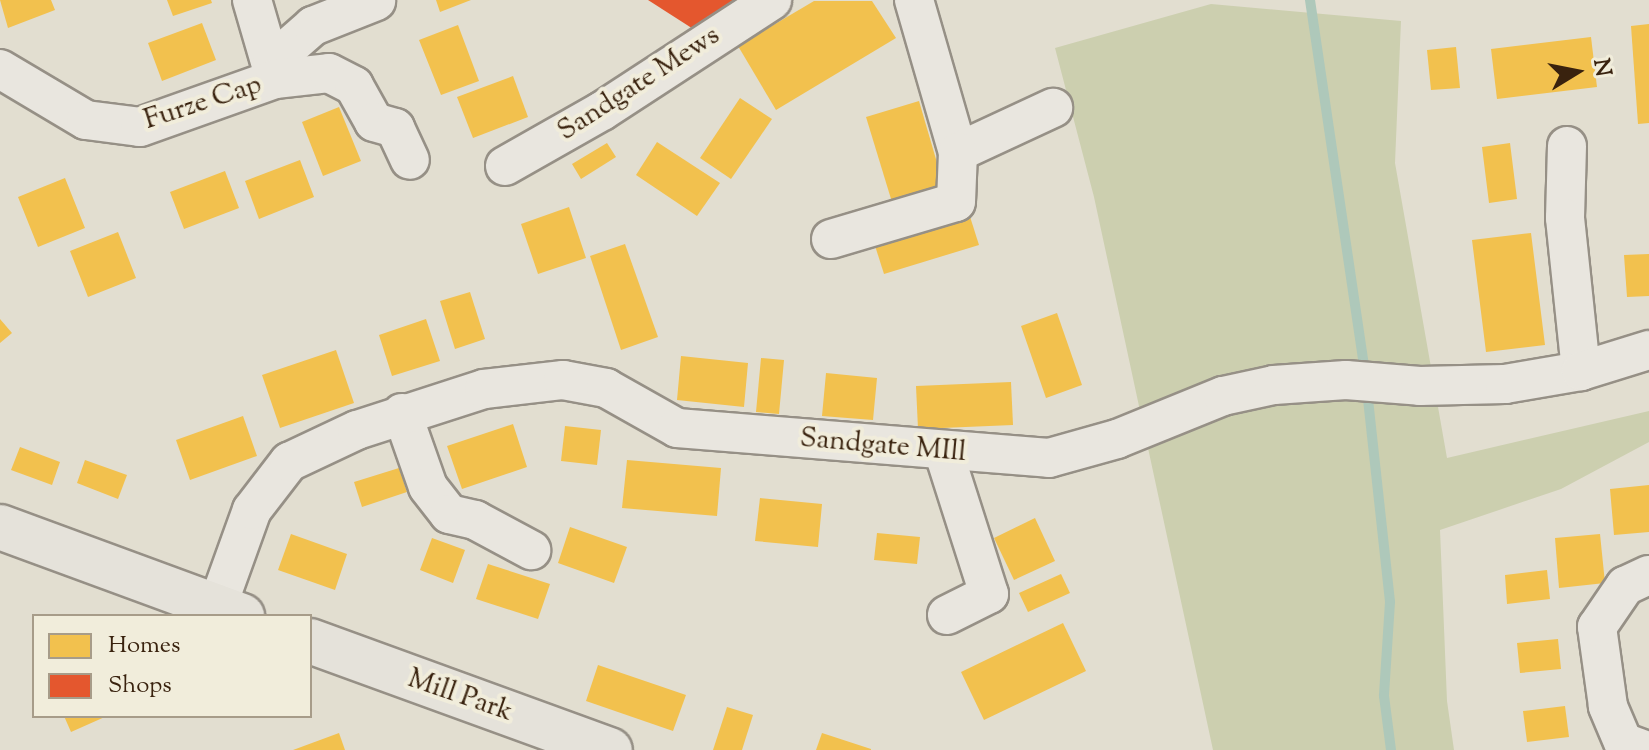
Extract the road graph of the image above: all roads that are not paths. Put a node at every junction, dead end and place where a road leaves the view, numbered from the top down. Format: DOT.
graph roads {
  1 [pos="252,0"];
  2 [pos="772,0"];
  3 [pos="914,0"];
  4 [pos="376,1"];
  5 [pos="0,69"];
  6 [pos="274,71"];
  7 [pos="1053,108"];
  8 [pos="1567,146"];
  9 [pos="958,152"];
  10 [pos="410,160"];
  11 [pos="505,166"];
  12 [pos="831,239"];
  13 [pos="1649,350"];
  14 [pos="1581,371"];
  15 [pos="402,413"];
  16 [pos="944,453"];
  17 [pos="0,527"];
  18 [pos="531,550"];
  19 [pos="1649,575"];
  20 [pos="229,611"];
  21 [pos="947,615"];
  22 [pos="312,642"];
  23 [pos="1630,747"];
  24 [pos="610,750"];
  1 -- 6 [label="street, Furze Cap"];
  2 -- 11 [label="street, Sandgate Mews"];
  3 -- 9 [label="street"];
  4 -- 6 [label="street"];
  5 -- 6 [label="street, Furze Cap"];
  6 -- 10 [label="street, Furze Cap"];
  7 -- 9 [label="street"];
  8 -- 14 [label="street"];
  9 -- 12 [label="street"];
  13 -- 14 [label="street, Sandgate MIll"];
  14 -- 16 [label="street, Sandgate MIll"];
  15 -- 16 [label="street, Sandgate MIll"];
  15 -- 18 [label="street"];
  15 -- 20 [label="street, Sandgate MIll"];
  16 -- 21 [label="street"];
  17 -- 20 [label="main road"];
  19 -- 23 [label="street"];
  22 -- 24 [label="main road, Mill Park"];
}
